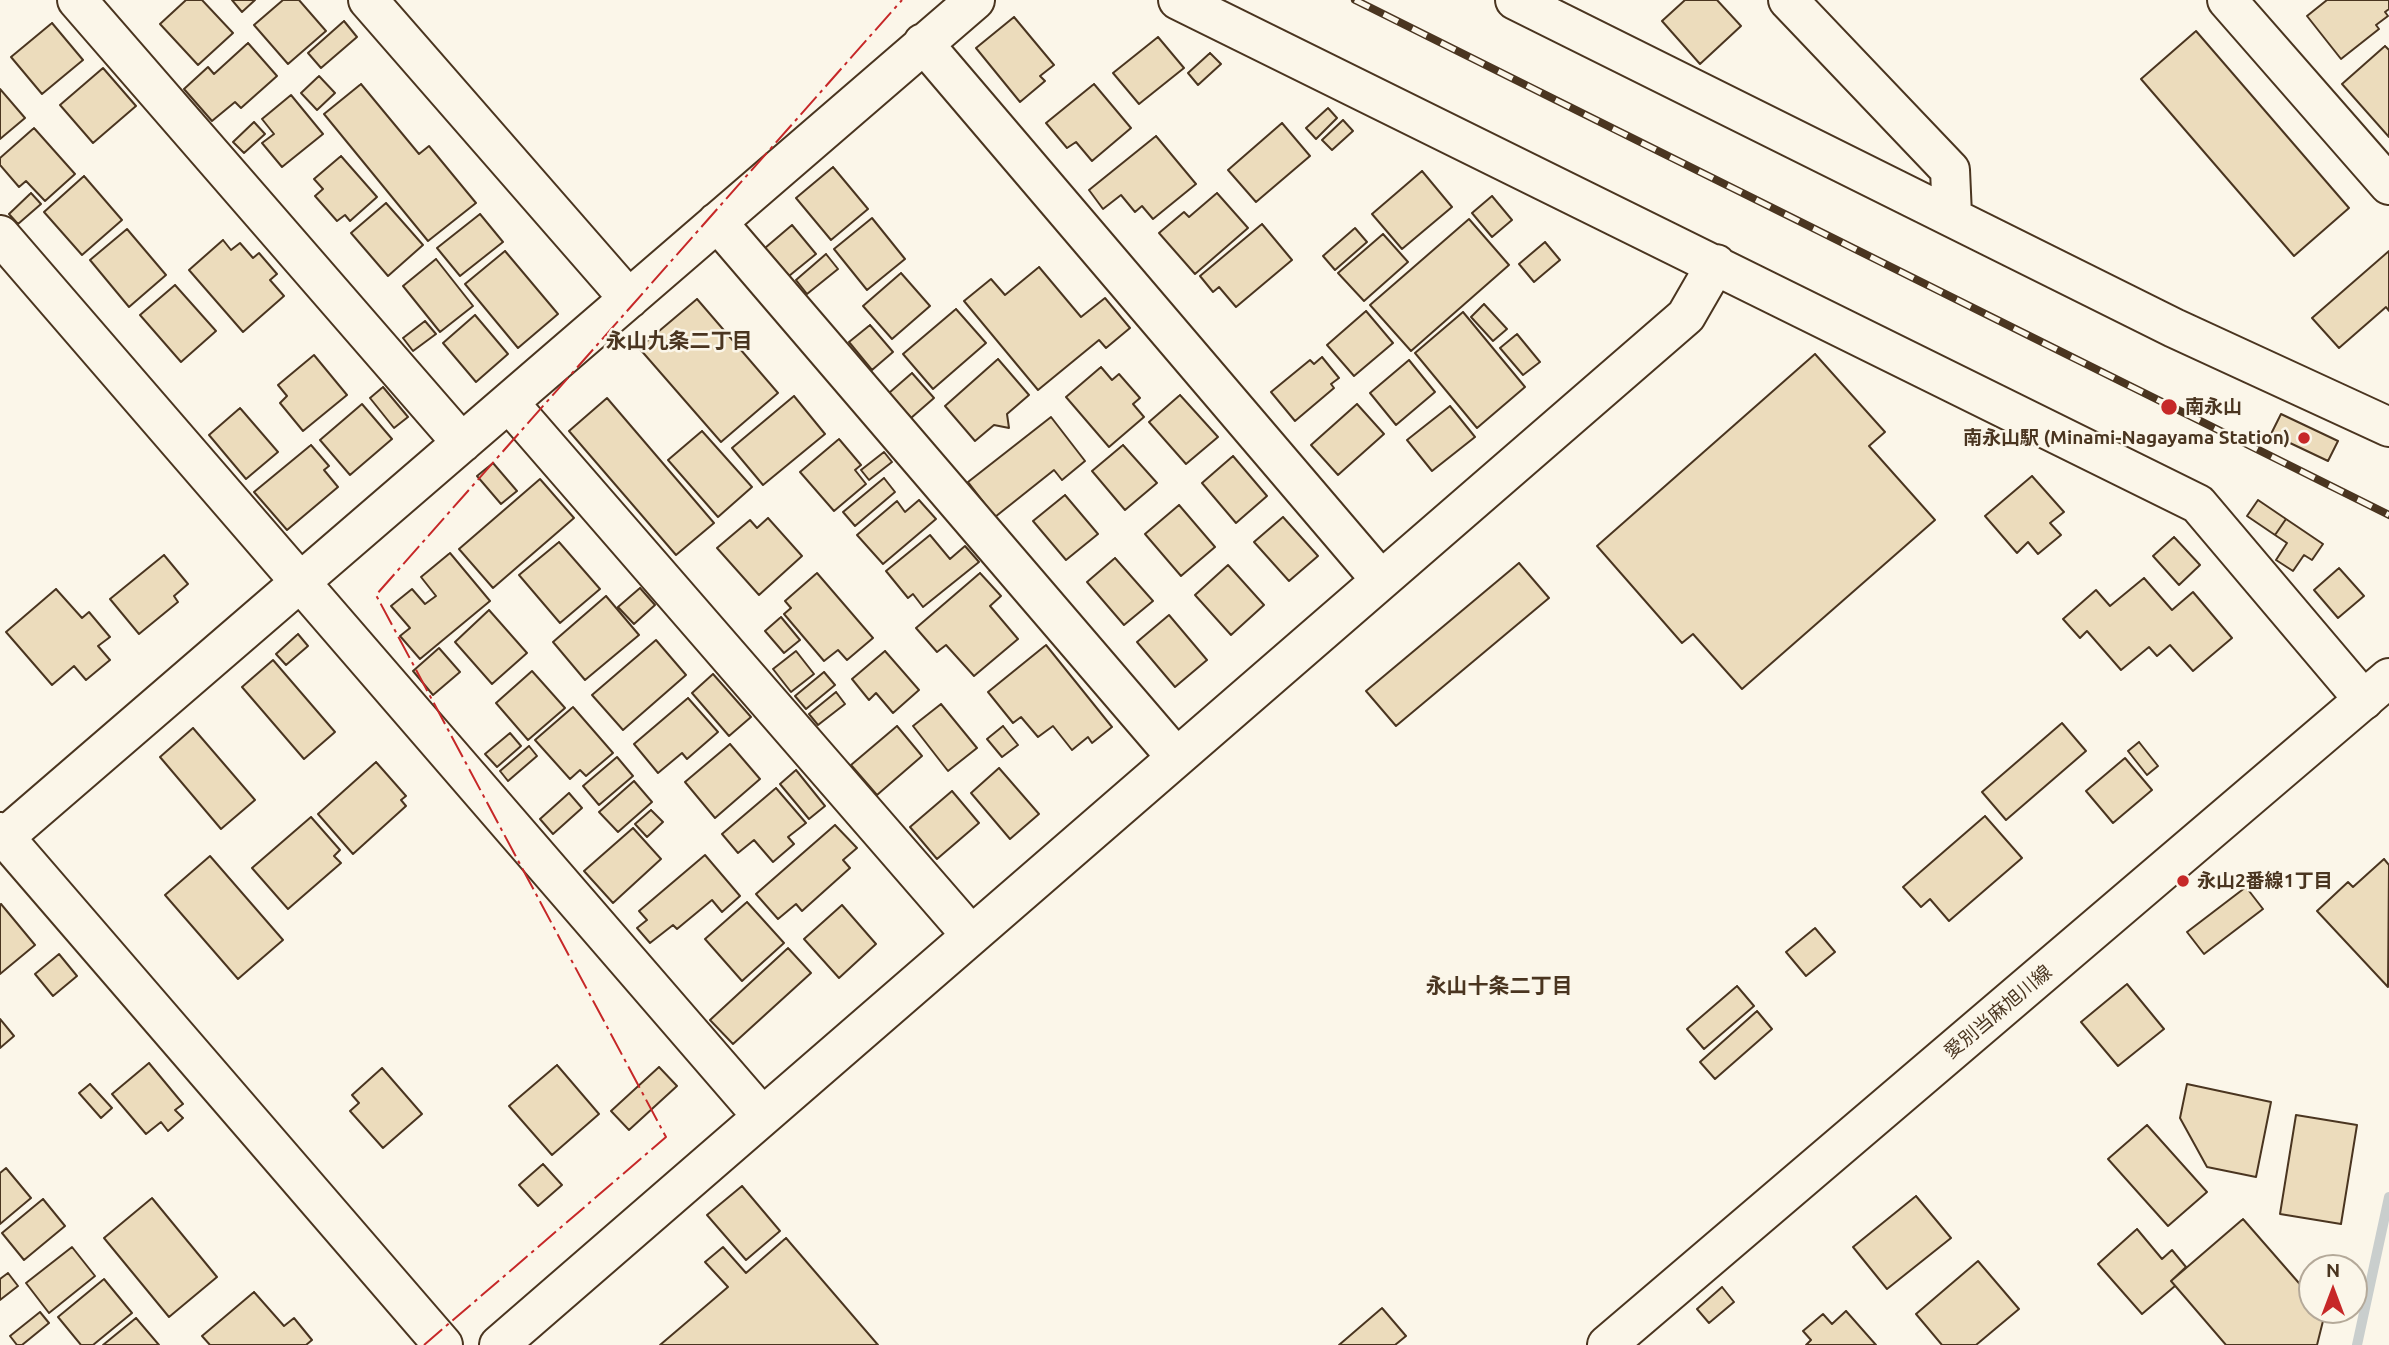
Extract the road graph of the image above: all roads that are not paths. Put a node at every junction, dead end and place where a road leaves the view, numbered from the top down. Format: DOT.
graph roads {
  1 [pos="77,0"];
  2 [pos="368,0"];
  3 [pos="975,0"];
  4 [pos="1178,0"];
  5 [pos="1515,0"];
  6 [pos="1788,0"];
  7 [pos="2227,0"];
  8 [pos="923,43"];
  9 [pos="2389,185"];
  10 [pos="1952,215"];
  11 [pos="717,222"];
  12 [pos="0,234"];
  13 [pos="1716,264"];
  14 [pos="629,299"];
  15 [pos="509,403"];
  16 [pos="2389,427"];
  17 [pos="463,443"];
  18 [pos="1381,580"];
  19 [pos="302,582"];
  20 [pos="2381,689"];
  21 [pos="1177,757"];
  22 [pos="1,837"];
  23 [pos="971,935"];
  24 [pos="762,1116"];
  25 [pos="443,1345"];
  26 [pos="499,1345"];
  27 [pos="1608,1345"];
  1 -- 17 [label="street"];
  2 -- 14 [label="street"];
  3 -- 8 [label="street"];
  4 -- 13 [label="street"];
  5 -- 10 [label="street"];
  6 -- 10 [label="street"];
  7 -- 9 [label="street"];
  8 -- 11 [label="street"];
  8 -- 18 [label="street"];
  10 -- 16 [label="street"];
  11 -- 14 [label="street"];
  11 -- 21 [label="street"];
  12 -- 19 [label="street"];
  13 -- 18 [label="street"];
  13 -- 20 [label="street"];
  14 -- 15 [label="street"];
  15 -- 17 [label="street"];
  15 -- 23 [label="street"];
  17 -- 19 [label="street"];
  18 -- 21 [label="street"];
  19 -- 22 [label="street"];
  19 -- 24 [label="street"];
  20 -- 27 [label="street, 愛別当麻旭川線"];
  21 -- 23 [label="street"];
  22 -- 25 [label="street"];
  23 -- 24 [label="street"];
  24 -- 26 [label="street"];
}
